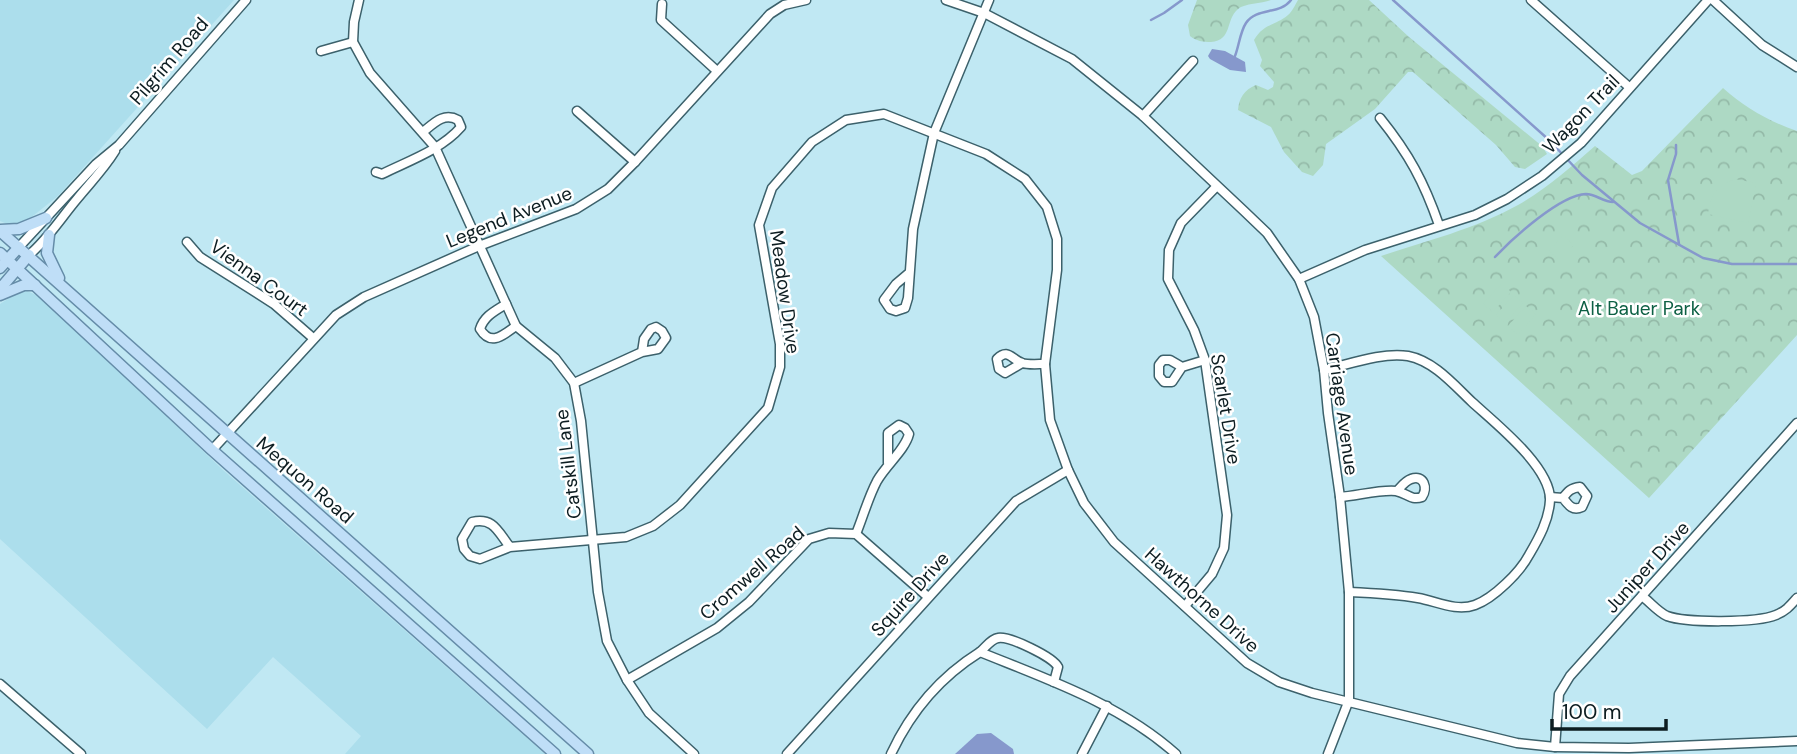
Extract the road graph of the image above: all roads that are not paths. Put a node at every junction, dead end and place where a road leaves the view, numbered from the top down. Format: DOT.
graph roads {
  1 [pos="246,0"];
  2 [pos="359,0"];
  3 [pos="804,0"];
  4 [pos="946,0"];
  5 [pos="989,0"];
  6 [pos="1531,0"];
  7 [pos="1707,0"];
  8 [pos="1713,0"];
  9 [pos="662,4"];
  10 [pos="984,13"];
  11 [pos="353,41"];
  12 [pos="321,51"];
  13 [pos="1193,61"];
  14 [pos="1797,67"];
  15 [pos="717,71"];
  16 [pos="1629,87"];
  17 [pos="577,111"];
  18 [pos="1143,116"];
  19 [pos="1380,118"];
  20 [pos="423,132"];
  21 [pos="934,133"];
  22 [pos="118,145"];
  23 [pos="435,147"];
  24 [pos="635,162"];
  25 [pos="376,172"];
  26 [pos="1216,187"];
  27 [pos="46,218"];
  28 [pos="1439,225"];
  29 [pos="0,230"];
  30 [pos="49,235"];
  31 [pos="187,242"];
  32 [pos="479,246"];
  33 [pos="19,247"];
  34 [pos="4,256"];
  35 [pos="29,256"];
  36 [pos="0,268"];
  37 [pos="18,269"];
  38 [pos="909,273"];
  39 [pos="1298,279"];
  40 [pos="35,285"];
  41 [pos="65,288"];
  42 [pos="0,289"];
  43 [pos="0,295"];
  44 [pos="506,304"];
  45 [pos="516,326"];
  46 [pos="313,338"];
  47 [pos="642,352"];
  48 [pos="1205,360"];
  49 [pos="1022,363"];
  50 [pos="1045,364"];
  51 [pos="1182,367"];
  52 [pos="1324,370"];
  53 [pos="574,383"];
  54 [pos="1797,423"];
  55 [pos="226,434"];
  56 [pos="212,450"];
  57 [pos="888,463"];
  58 [pos="1069,470"];
  59 [pos="1397,491"];
  60 [pos="1340,497"];
  61 [pos="1550,497"];
  62 [pos="1563,498"];
  63 [pos="856,534"];
  64 [pos="593,540"];
  65 [pos="510,547"];
  66 [pos="1349,593"];
  67 [pos="1642,596"];
  68 [pos="928,597"];
  69 [pos="1797,598"];
  70 [pos="1185,606"];
  71 [pos="980,652"];
  72 [pos="627,680"];
  73 [pos="1054,682"];
  74 [pos="0,684"];
  75 [pos="1349,700"];
  76 [pos="1107,706"];
  77 [pos="1797,741"];
  78 [pos="1555,747"];
  79 [pos="81,754"];
  80 [pos="555,754"];
  81 [pos="588,754"];
  82 [pos="694,754"];
  83 [pos="788,754"];
  84 [pos="891,754"];
  85 [pos="1082,754"];
  86 [pos="1176,754"];
  87 [pos="1328,754"];
  1 -- 22 [label="street, Pilgrim Road"];
  2 -- 11 [label="street"];
  3 -- 15 [label="street, Legend Avenue"];
  4 -- 10 [label="street"];
  5 -- 10 [label="street"];
  6 -- 16 [label="street"];
  7 -- 16 [label="street, Wagon Trail"];
  8 -- 14 [label="street"];
  9 -- 15 [label="street"];
  10 -- 18 [label="street, Carriage Avenue"];
  10 -- 21 [label="street"];
  11 -- 12 [label="street"];
  11 -- 20 [label="street, Catskill Lane"];
  13 -- 18 [label="street"];
  15 -- 24 [label="street, Legend Avenue"];
  16 -- 28 [label="street, Wagon Trail"];
  17 -- 24 [label="street"];
  18 -- 26 [label="street, Carriage Avenue"];
  19 -- 28 [label="street"];
  20 -- 23 [label="street, Catskill Lane"];
  20 -- 23 [label="street"];
  21 -- 38 [label="street"];
  21 -- 50 [label="street, Hawthorne Drive"];
  21 -- 64 [label="street, Meadow Drive"];
  22 -- 27 [label="street, Pilgrim Road"];
  22 -- 30 [label="street, Pilgrim Road"];
  23 -- 25 [label="street"];
  23 -- 32 [label="street, Catskill Lane"];
  24 -- 32 [label="street, Legend Avenue"];
  26 -- 39 [label="street, Carriage Avenue"];
  26 -- 48 [label="street, Scarlet Drive"];
  27 -- 29 [label="main road"];
  27 -- 33 [label="street, Pilgrim Road"];
  28 -- 39 [label="street, Wagon Trail"];
  29 -- 33 [label="main road, Mequon Road"];
  30 -- 35 [label="street, Pilgrim Road"];
  30 -- 41 [label="main road"];
  31 -- 46 [label="street, Vienna Court"];
  32 -- 44 [label="street, Catskill Lane"];
  32 -- 46 [label="street, Legend Avenue"];
  33 -- 34 [label="main road, Pilgrim Road"];
  33 -- 35 [label="main road, Mequon Road"];
  34 -- 36 [label="main road, Pilgrim Road"];
  34 -- 37 [label="main road, Mequon Road"];
  35 -- 37 [label="main road, Pilgrim Road"];
  35 -- 41 [label="main road, Mequon Road"];
  37 -- 40 [label="main road, Mequon Road"];
  37 -- 42 [label="main road, Pilgrim Road"];
  38 -- 38 [label="street"];
  39 -- 52 [label="street, Carriage Avenue"];
  40 -- 43 [label="main road"];
  40 -- 56 [label="main road, Mequon Road"];
  41 -- 55 [label="main road, Mequon Road"];
  44 -- 45 [label="street, Catskill Lane"];
  44 -- 45 [label="street"];
  45 -- 53 [label="street, Catskill Lane"];
  46 -- 55 [label="street, Legend Avenue"];
  47 -- 53 [label="street"];
  48 -- 51 [label="street"];
  48 -- 70 [label="street, Scarlet Drive"];
  49 -- 50 [label="street"];
  50 -- 58 [label="street, Hawthorne Drive"];
  52 -- 60 [label="street, Carriage Avenue"];
  52 -- 61 [label="street"];
  53 -- 64 [label="street, Catskill Lane"];
  54 -- 67 [label="street, Juniper Drive"];
  55 -- 56 [label="street, Legend Avenue"];
  55 -- 81 [label="main road, Mequon Road"];
  56 -- 80 [label="main road, Mequon Road"];
  57 -- 63 [label="street"];
  58 -- 68 [label="street, Squire Drive"];
  58 -- 70 [label="street, Hawthorne Drive"];
  59 -- 60 [label="street"];
  60 -- 66 [label="street, Carriage Avenue"];
  61 -- 62 [label="street"];
  61 -- 66 [label="street"];
  63 -- 68 [label="street"];
  63 -- 72 [label="street, Cromwell Road"];
  64 -- 65 [label="street, Meadow Drive"];
  64 -- 72 [label="street, Catskill Lane"];
  65 -- 65 [label="street"];
  66 -- 75 [label="street, Carriage Avenue"];
  67 -- 69 [label="street"];
  67 -- 78 [label="street, Juniper Drive"];
  68 -- 83 [label="street, Squire Drive"];
  70 -- 75 [label="street, Hawthorne Drive"];
  71 -- 73 [label="street"];
  71 -- 73 [label="street"];
  71 -- 84 [label="street"];
  72 -- 82 [label="street, Catskill Lane"];
  73 -- 76 [label="street"];
  74 -- 79 [label="street"];
  75 -- 78 [label="street, Hawthorne Drive"];
  75 -- 87 [label="street"];
  76 -- 85 [label="street"];
  76 -- 86 [label="street"];
  77 -- 78 [label="street, Hawthorne Drive"];
}
